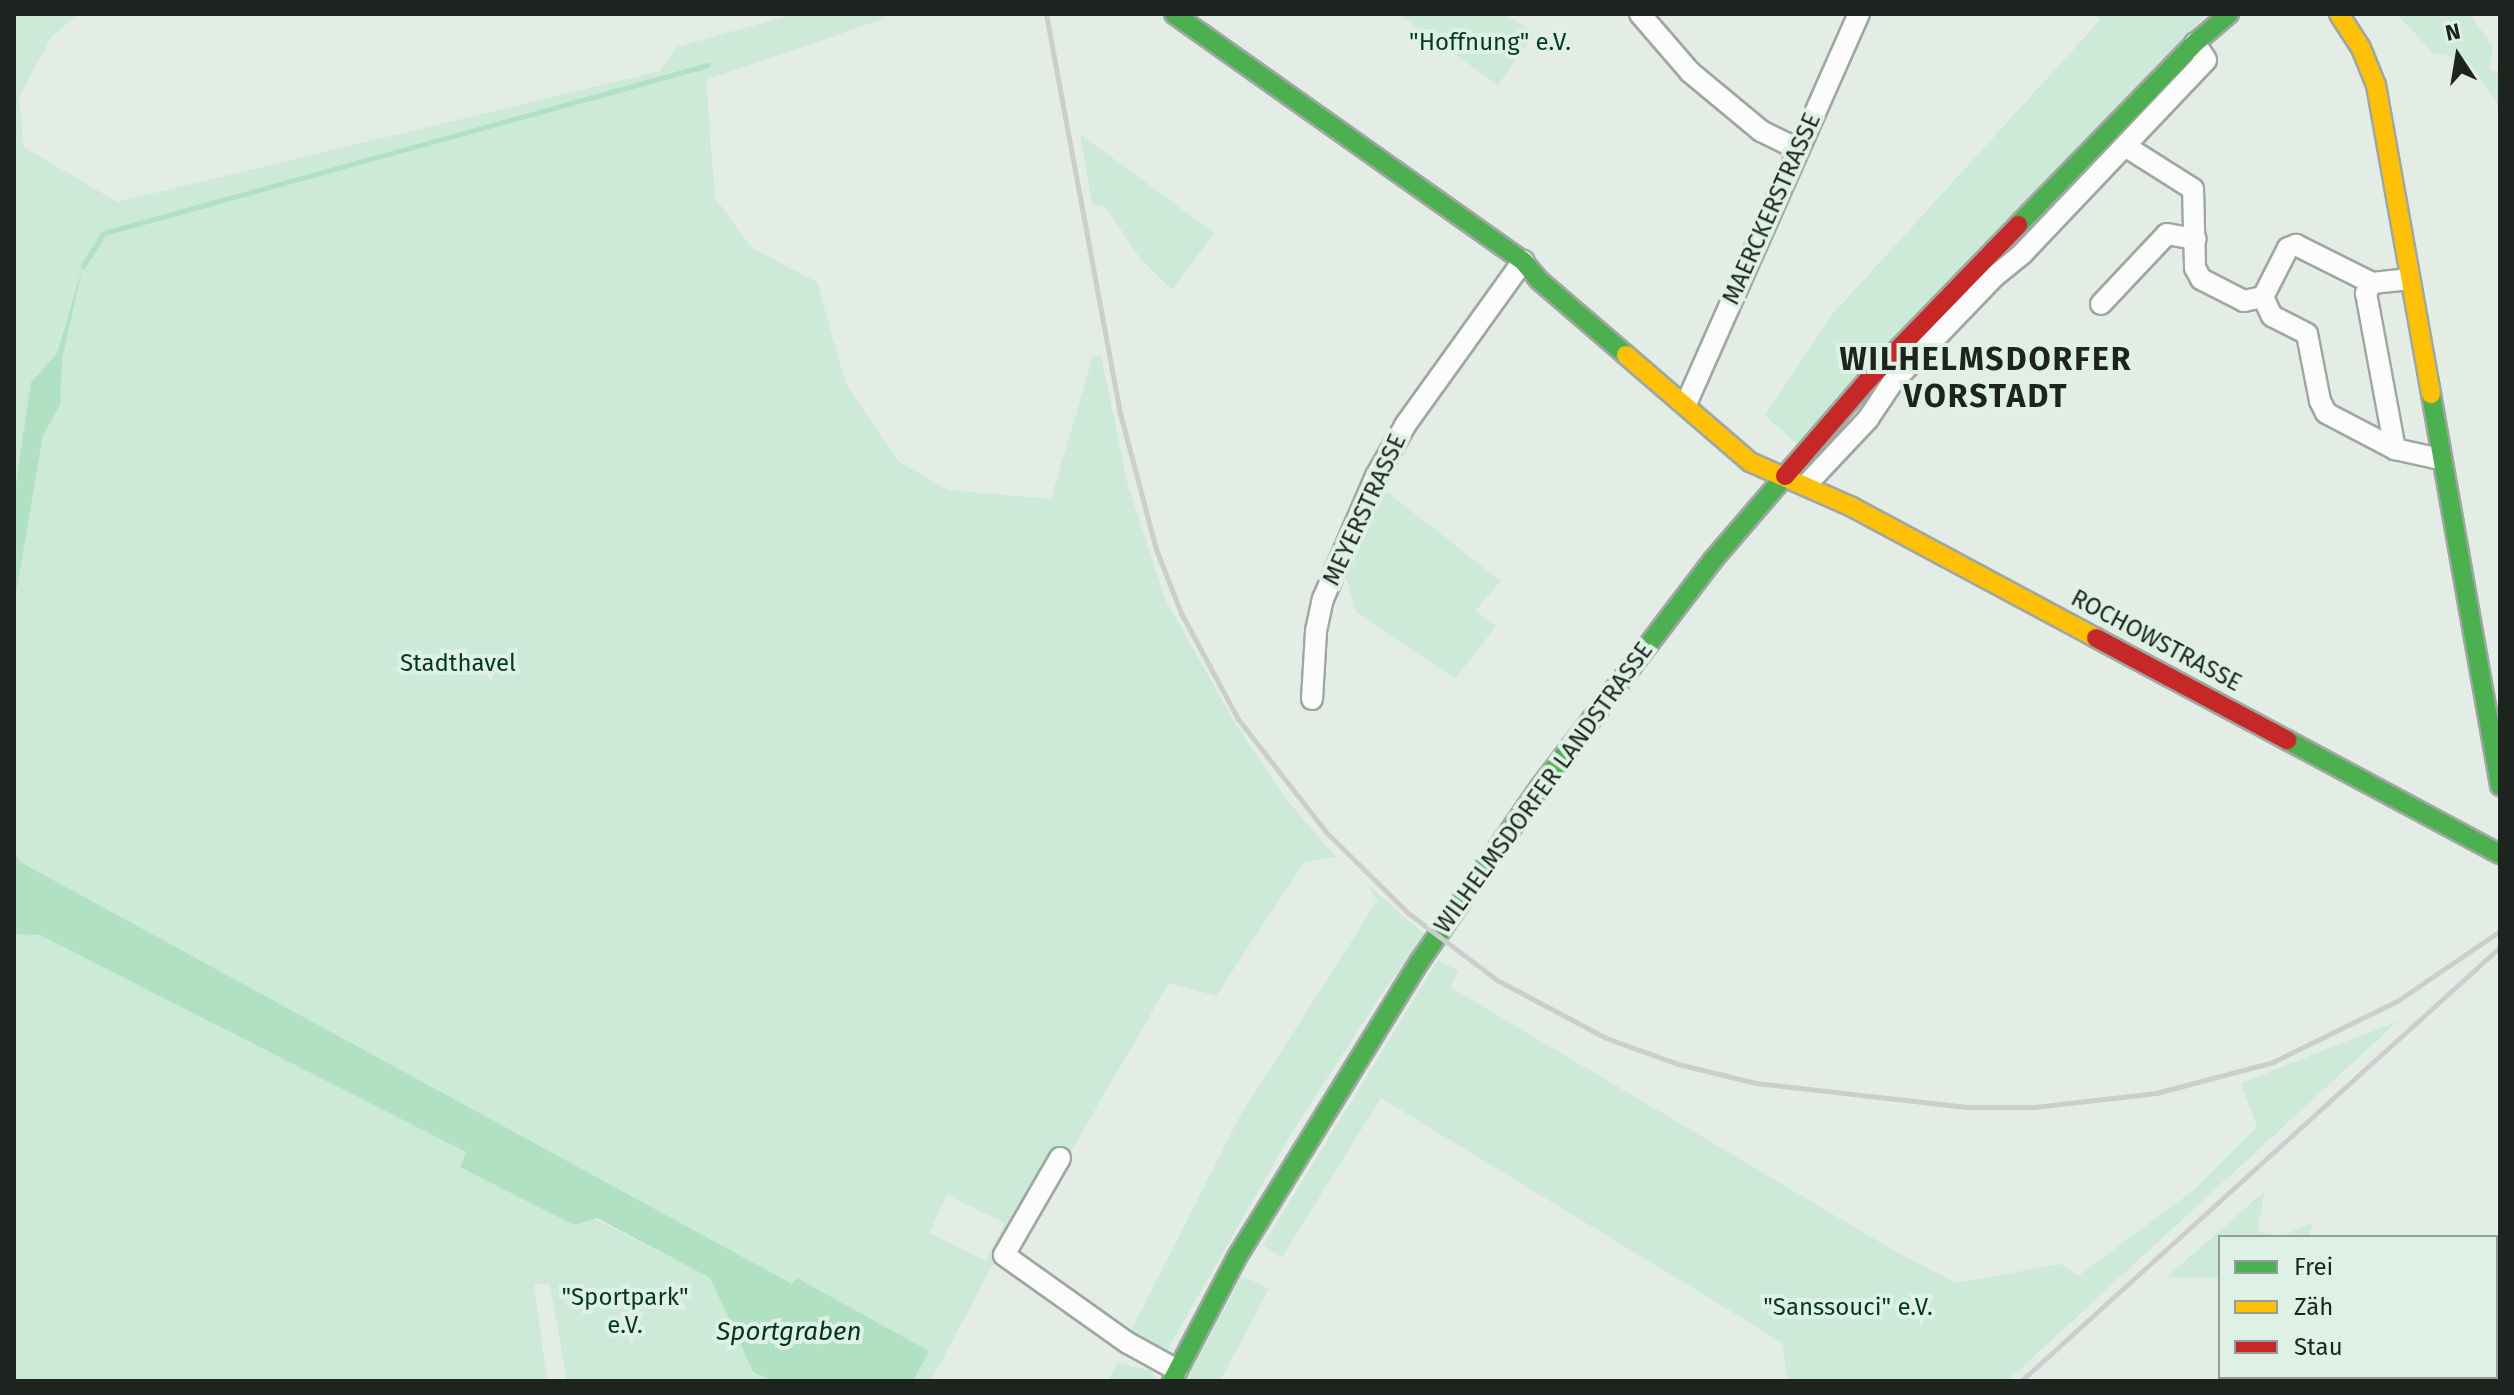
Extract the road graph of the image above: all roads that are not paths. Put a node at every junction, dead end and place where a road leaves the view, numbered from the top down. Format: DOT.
graph roads {
  1 [pos="1174,14"];
  2 [pos="1640,14"];
  3 [pos="1859,14"];
  4 [pos="2219,14"];
  5 [pos="2229,14"];
  6 [pos="2339,14"];
  7 [pos="2200,38"];
  8 [pos="2103,140"];
  9 [pos="2125,146"];
  10 [pos="1798,149"];
  11 [pos="2110,161"];
  12 [pos="2196,239"];
  13 [pos="1523,261"];
  14 [pos="1990,268"];
  15 [pos="2408,279"];
  16 [pos="2372,283"];
  17 [pos="2263,297"];
  18 [pos="2101,304"];
  19 [pos="1686,404"];
  20 [pos="2395,449"];
  21 [pos="2440,459"];
  22 [pos="1785,479"];
  23 [pos="1807,484"];
  24 [pos="1312,699"];
  25 [pos="2500,786"];
  26 [pos="2500,854"];
  27 [pos="1060,1158"];
  28 [pos="1174,1376"];
  1 -- 13 [label="street"];
  2 -- 10 [label="street"];
  3 -- 10 [label="street, MAERCKERSTRASSE"];
  4 -- 7 [label="street, WILHELMSDORFER LANDSTRASSE"];
  5 -- 7 [label="street, WILHELMSDORFER LANDSTRASSE"];
  6 -- 15 [label="street"];
  7 -- 8 [label="street, WILHELMSDORFER LANDSTRASSE"];
  7 -- 9 [label="street, WILHELMSDORFER LANDSTRASSE"];
  8 -- 11 [label="street"];
  8 -- 14 [label="street, WILHELMSDORFER LANDSTRASSE"];
  9 -- 11 [label="street, WILHELMSDORFER LANDSTRASSE"];
  9 -- 12 [label="street"];
  10 -- 19 [label="street, MAERCKERSTRASSE"];
  11 -- 14 [label="street, WILHELMSDORFER LANDSTRASSE"];
  12 -- 17 [label="street"];
  12 -- 18 [label="street"];
  13 -- 19 [label="street"];
  13 -- 24 [label="street, MEYERSTRASSE"];
  14 -- 22 [label="street, WILHELMSDORFER LANDSTRASSE"];
  14 -- 23 [label="street, WILHELMSDORFER LANDSTRASSE"];
  15 -- 16 [label="street"];
  15 -- 21 [label="street"];
  16 -- 17 [label="street"];
  16 -- 20 [label="street"];
  17 -- 20 [label="street"];
  19 -- 22 [label="street"];
  20 -- 21 [label="street"];
  21 -- 25 [label="street"];
  22 -- 23 [label="street, ROCHOWSTRASSE"];
  22 -- 28 [label="street, WILHELMSDORFER LANDSTRASSE"];
  23 -- 26 [label="street, ROCHOWSTRASSE"];
  27 -- 28 [label="street, WILHELMSDORFER LANDSTRASSE"];
}
